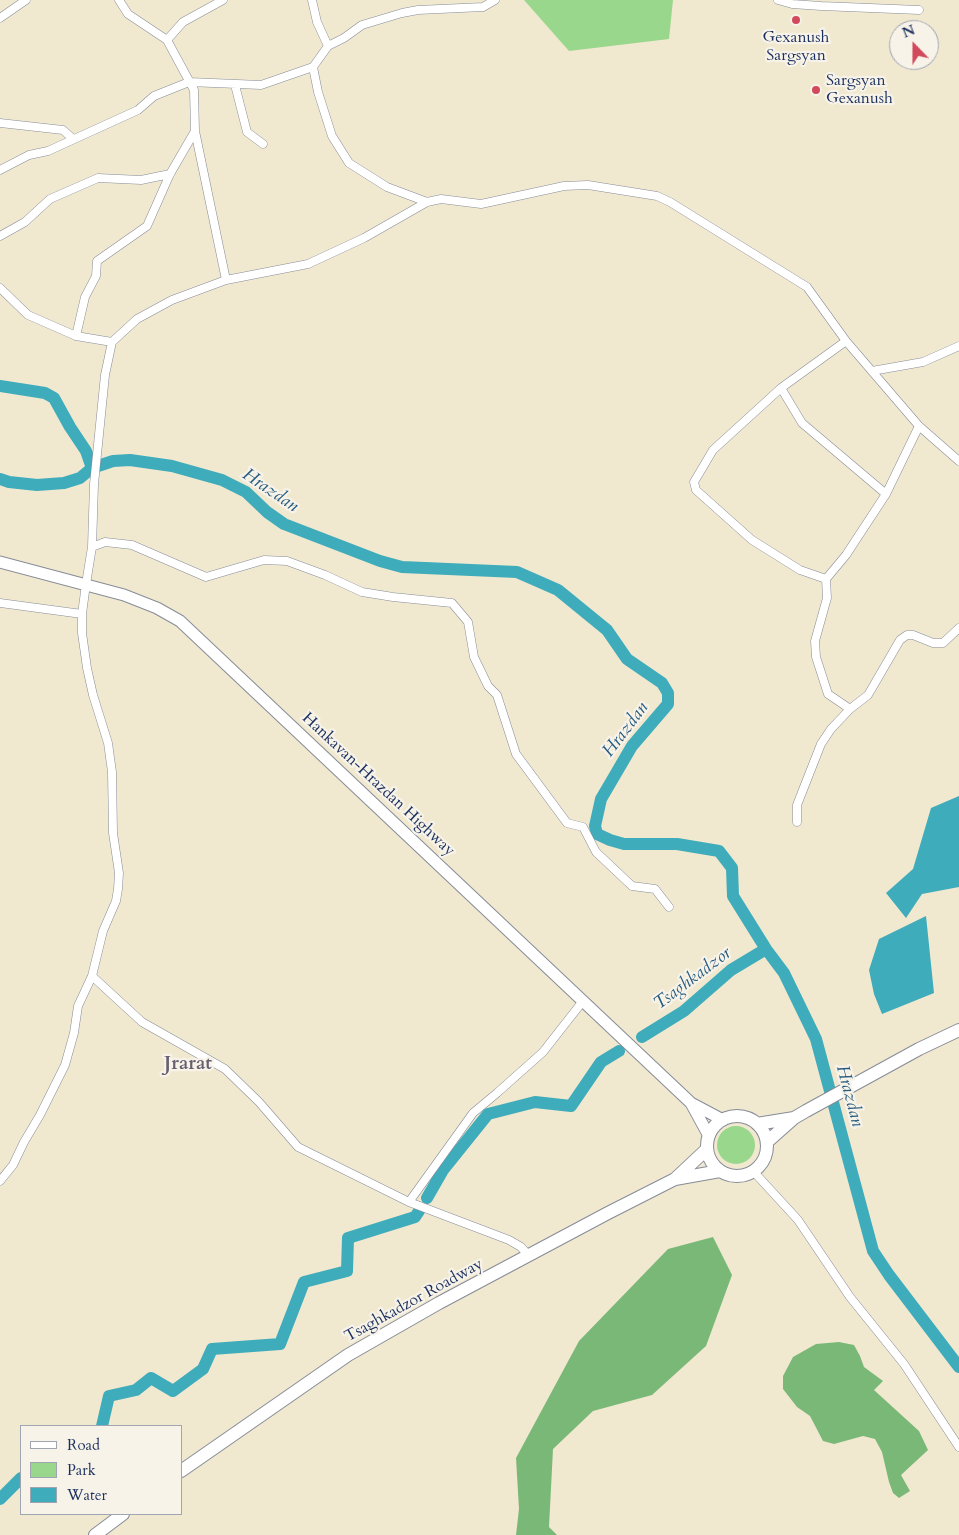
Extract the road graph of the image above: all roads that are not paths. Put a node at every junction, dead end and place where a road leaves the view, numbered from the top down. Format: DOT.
graph roads {
  1 [pos="26,0"];
  2 [pos="119,0"];
  3 [pos="223,0"];
  4 [pos="312,0"];
  5 [pos="495,0"];
  6 [pos="778,0"];
  7 [pos="919,10"];
  8 [pos="0,18"];
  9 [pos="167,40"];
  10 [pos="328,46"];
  11 [pos="313,66"];
  12 [pos="189,82"];
  13 [pos="235,85"];
  14 [pos="0,123"];
  15 [pos="195,131"];
  16 [pos="73,139"];
  17 [pos="263,144"];
  18 [pos="0,170"];
  19 [pos="170,174"];
  20 [pos="427,202"];
  21 [pos="0,236"];
  22 [pos="226,280"];
  23 [pos="0,288"];
  24 [pos="76,336"];
  25 [pos="846,341"];
  26 [pos="112,342"];
  27 [pos="959,346"];
  28 [pos="872,371"];
  29 [pos="781,388"];
  30 [pos="919,426"];
  31 [pos="959,461"];
  32 [pos="886,494"];
  33 [pos="92,547"];
  34 [pos="0,562"];
  35 [pos="826,579"];
  36 [pos="86,584"];
  37 [pos="0,603"];
  38 [pos="82,614"];
  39 [pos="959,628"];
  40 [pos="850,709"];
  41 [pos="797,822"];
  42 [pos="669,907"];
  43 [pos="92,976"];
  44 [pos="583,1001"];
  45 [pos="959,1030"];
  46 [pos="691,1103"];
  47 [pos="794,1118"];
  48 [pos="723,1120"];
  49 [pos="757,1124"];
  50 [pos="709,1136"];
  51 [pos="767,1142"];
  52 [pos="707,1149"];
  53 [pos="720,1171"];
  54 [pos="754,1172"];
  55 [pos="675,1178"];
  56 [pos="0,1181"];
  57 [pos="409,1202"];
  58 [pos="529,1256"];
  59 [pos="959,1447"];
  60 [pos="182,1471"];
  61 [pos="122,1515"];
  62 [pos="95,1535"];
  1 -- 8 [label="street"];
  2 -- 9 [label="street"];
  3 -- 9 [label="street"];
  4 -- 10 [label="street"];
  5 -- 10 [label="street"];
  6 -- 7 [label="street"];
  9 -- 12 [label="street"];
  10 -- 11 [label="street"];
  11 -- 13 [label="street"];
  11 -- 20 [label="street"];
  12 -- 13 [label="street"];
  12 -- 15 [label="street"];
  12 -- 16 [label="street"];
  13 -- 17 [label="street"];
  14 -- 16 [label="street"];
  15 -- 19 [label="street"];
  15 -- 22 [label="street"];
  16 -- 18 [label="street"];
  19 -- 21 [label="street"];
  19 -- 24 [label="street"];
  20 -- 22 [label="street"];
  20 -- 25 [label="street"];
  22 -- 26 [label="street"];
  23 -- 24 [label="street"];
  24 -- 26 [label="street"];
  25 -- 28 [label="street"];
  25 -- 29 [label="street"];
  26 -- 33 [label="street"];
  27 -- 28 [label="street"];
  28 -- 30 [label="street"];
  29 -- 32 [label="street"];
  29 -- 35 [label="street"];
  30 -- 31 [label="street"];
  30 -- 32 [label="street"];
  32 -- 35 [label="street"];
  33 -- 36 [label="street"];
  33 -- 42 [label="street"];
  34 -- 36 [label="main road, Hankavan-Hrazdan Highway"];
  35 -- 40 [label="street"];
  36 -- 38 [label="street"];
  36 -- 44 [label="main road, Hankavan-Hrazdan Highway"];
  37 -- 38 [label="street"];
  38 -- 43 [label="street"];
  39 -- 40 [label="street"];
  40 -- 41 [label="street"];
  43 -- 56 [label="street"];
  43 -- 57 [label="street"];
  44 -- 46 [label="main road, Hankavan-Hrazdan Highway"];
  44 -- 57 [label="street"];
  45 -- 47 [label="main road"];
  46 -- 48 [label="main road, Hankavan-Hrazdan Highway"];
  46 -- 50 [label="main road, Hankavan-Hrazdan Highway"];
  47 -- 49 [label="main road"];
  47 -- 51 [label="main road"];
  48 -- 49 [label="main road"];
  48 -- 50 [label="main road"];
  49 -- 51 [label="main road"];
  50 -- 52 [label="main road"];
  51 -- 54 [label="main road"];
  52 -- 53 [label="main road"];
  52 -- 55 [label="main road, Tsaghkadzor Roadway"];
  53 -- 54 [label="main road"];
  53 -- 55 [label="main road, Tsaghkadzor Roadway"];
  54 -- 59 [label="street"];
  55 -- 58 [label="main road, Tsaghkadzor Roadway"];
  57 -- 58 [label="street"];
  58 -- 60 [label="main road, Tsaghkadzor Roadway"];
  61 -- 62 [label="main road"];
}
